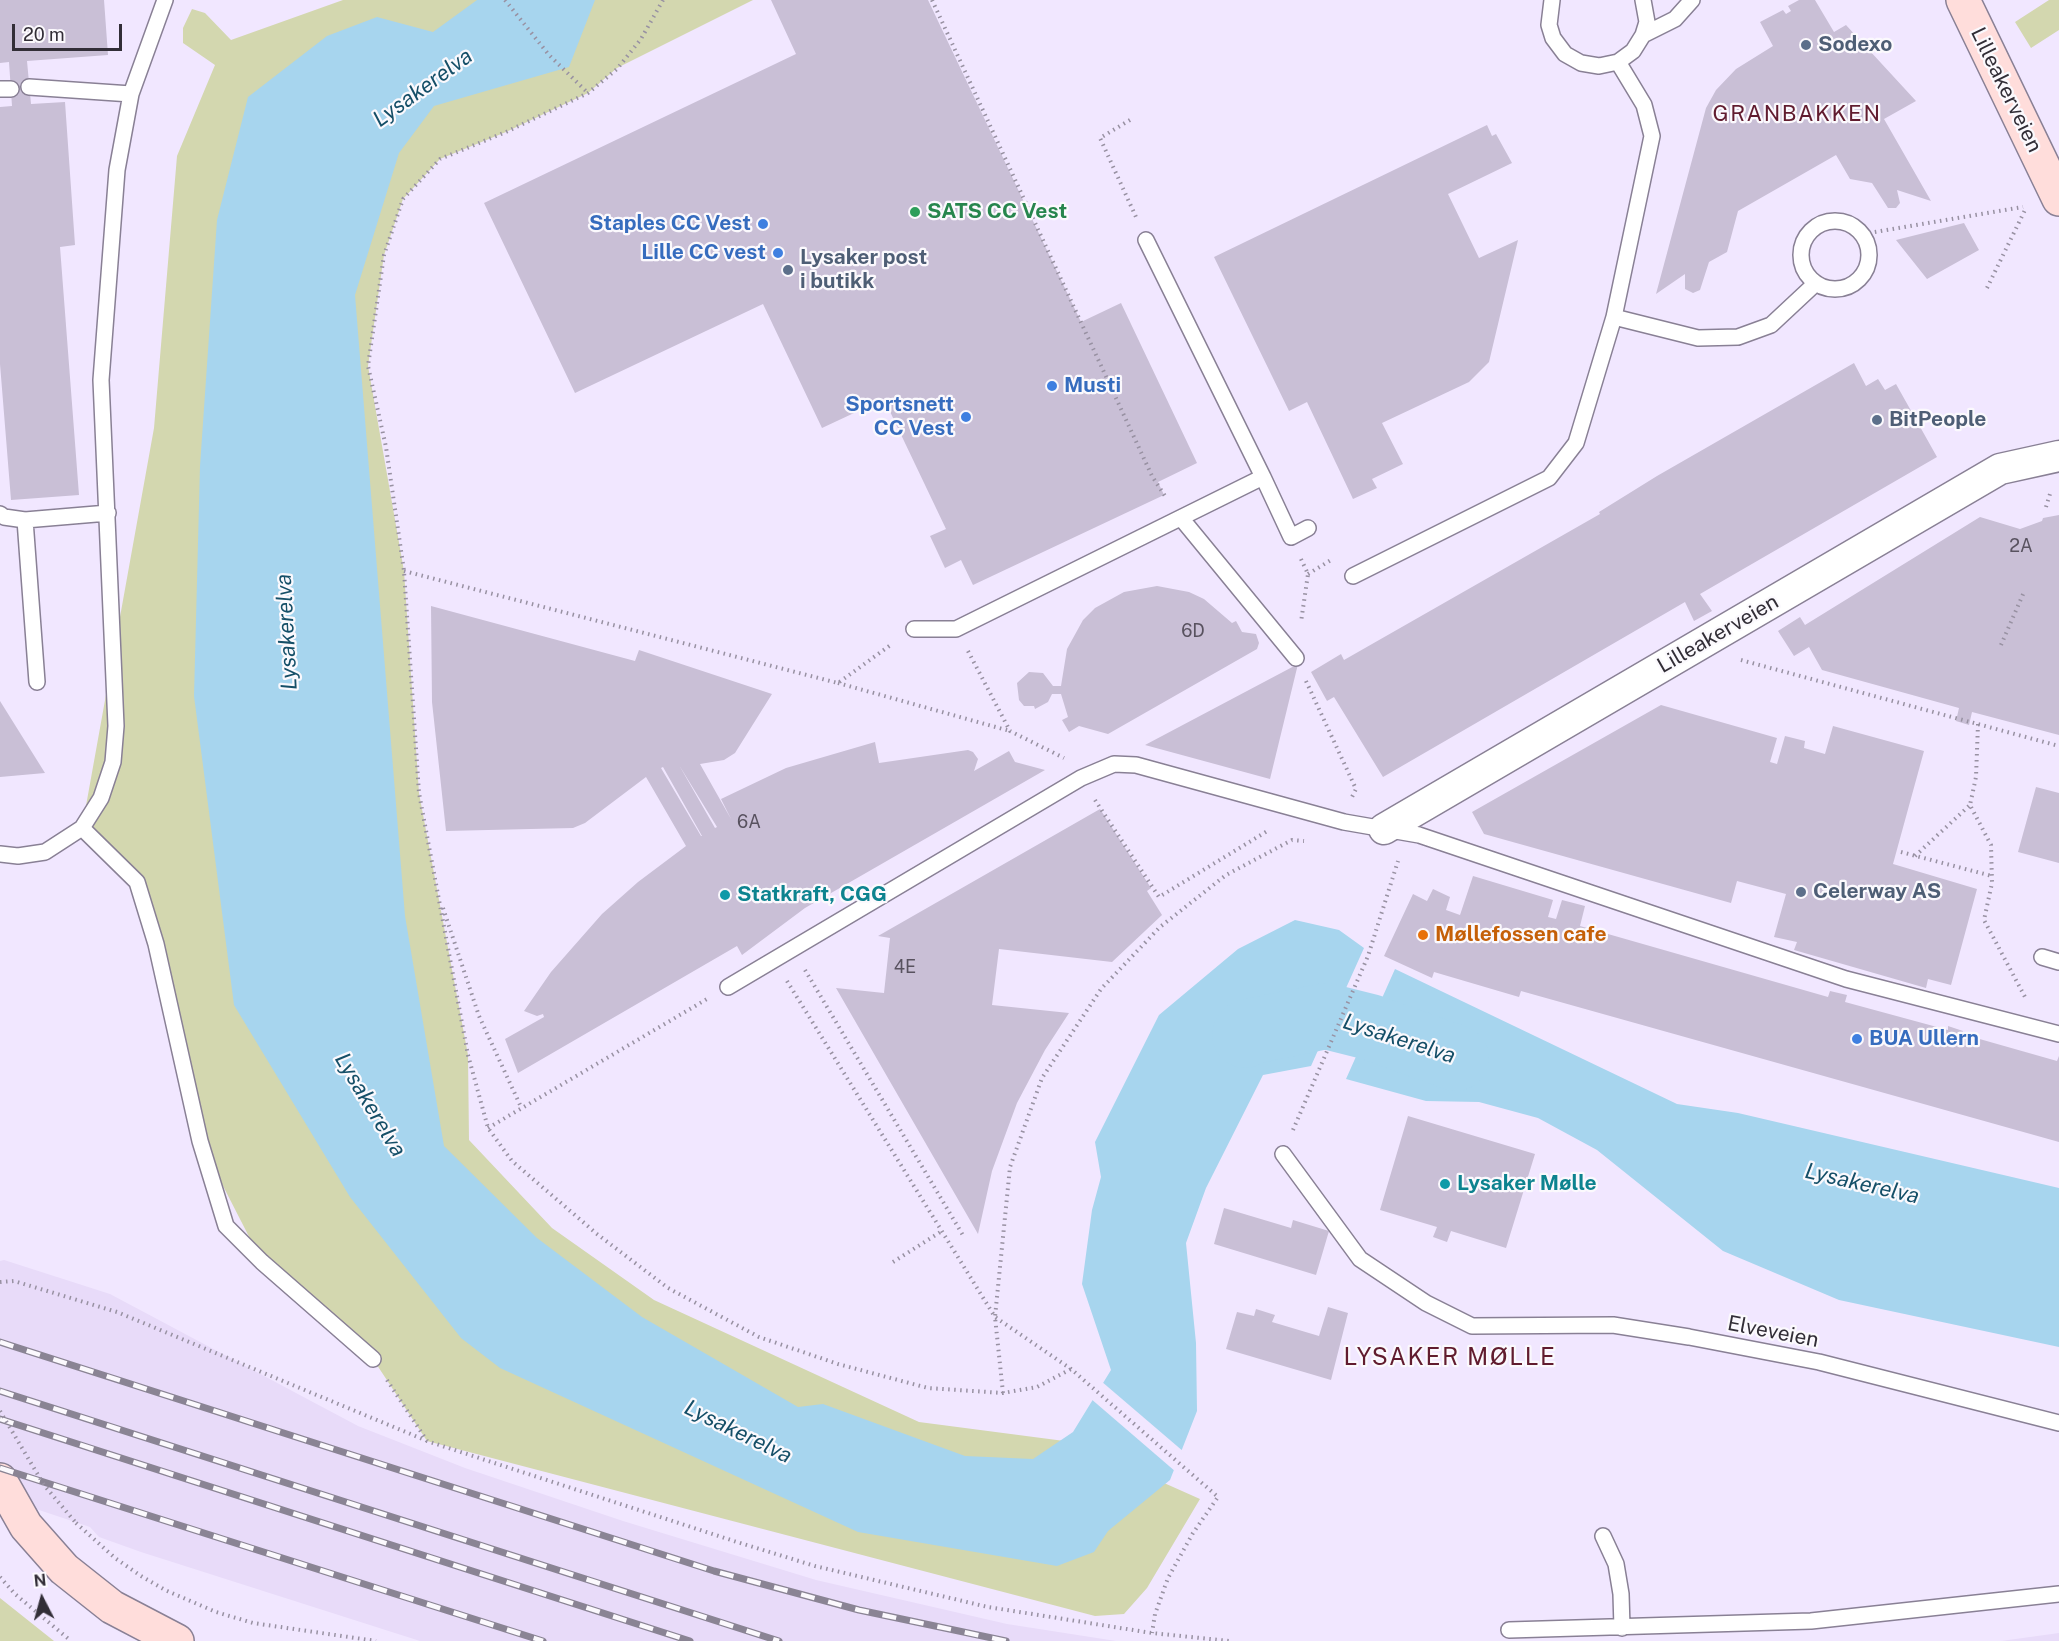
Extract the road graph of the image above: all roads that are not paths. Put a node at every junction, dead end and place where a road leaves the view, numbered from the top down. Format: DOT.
graph roads {
  1 [pos="165,0"];
  2 [pos="1552,0"];
  3 [pos="1643,0"];
  4 [pos="1692,0"];
  5 [pos="1962,4"];
  6 [pos="1643,35"];
  7 [pos="1618,62"];
  8 [pos="29,87"];
  9 [pos="131,94"];
  10 [pos="2059,199"];
  11 [pos="1146,240"];
  12 [pos="1816,283"];
  13 [pos="1614,317"];
  14 [pos="2059,456"];
  15 [pos="1263,477"];
  16 [pos="108,513"];
  17 [pos="0,514"];
  18 [pos="1181,518"];
  19 [pos="25,520"];
  20 [pos="1308,528"];
  21 [pos="1353,576"];
  22 [pos="914,629"];
  23 [pos="1296,658"];
  24 [pos="37,682"];
  25 [pos="82,828"];
  26 [pos="1384,829"];
  27 [pos="0,854"];
  28 [pos="2042,957"];
  29 [pos="2059,962"];
  30 [pos="728,987"];
  31 [pos="2059,1034"];
  32 [pos="1282,1154"];
  33 [pos="373,1359"];
  34 [pos="2059,1423"];
  35 [pos="6,1493"];
  36 [pos="1603,1536"];
  37 [pos="2059,1594"];
  38 [pos="1622,1628"];
  39 [pos="1509,1630"];
  40 [pos="177,1641"];
  1 -- 9 [label="lane"];
  2 -- 7 [label="lane"];
  3 -- 6 [label="lane"];
  4 -- 6 [label="lane"];
  5 -- 10 [label="main road, Lilleakerveien"];
  6 -- 7 [label="lane"];
  7 -- 13 [label="lane"];
  8 -- 9 [label="lane"];
  9 -- 16 [label="lane"];
  11 -- 15 [label="lane"];
  12 -- 12 [label="lane"];
  12 -- 13 [label="lane"];
  13 -- 21 [label="lane"];
  14 -- 26 [label="street, Lilleakerveien"];
  15 -- 18 [label="lane"];
  15 -- 20 [label="lane"];
  16 -- 19 [label="lane"];
  16 -- 25 [label="lane"];
  17 -- 19 [label="lane"];
  18 -- 22 [label="lane"];
  18 -- 23 [label="lane"];
  19 -- 24 [label="lane"];
  25 -- 27 [label="lane"];
  25 -- 33 [label="lane"];
  26 -- 30 [label="lane"];
  26 -- 31 [label="lane"];
  28 -- 29 [label="lane"];
  32 -- 34 [label="lane, Elveveien"];
  35 -- 40 [label="main road"];
  36 -- 38 [label="lane"];
  37 -- 38 [label="lane"];
  38 -- 39 [label="lane"];
}
